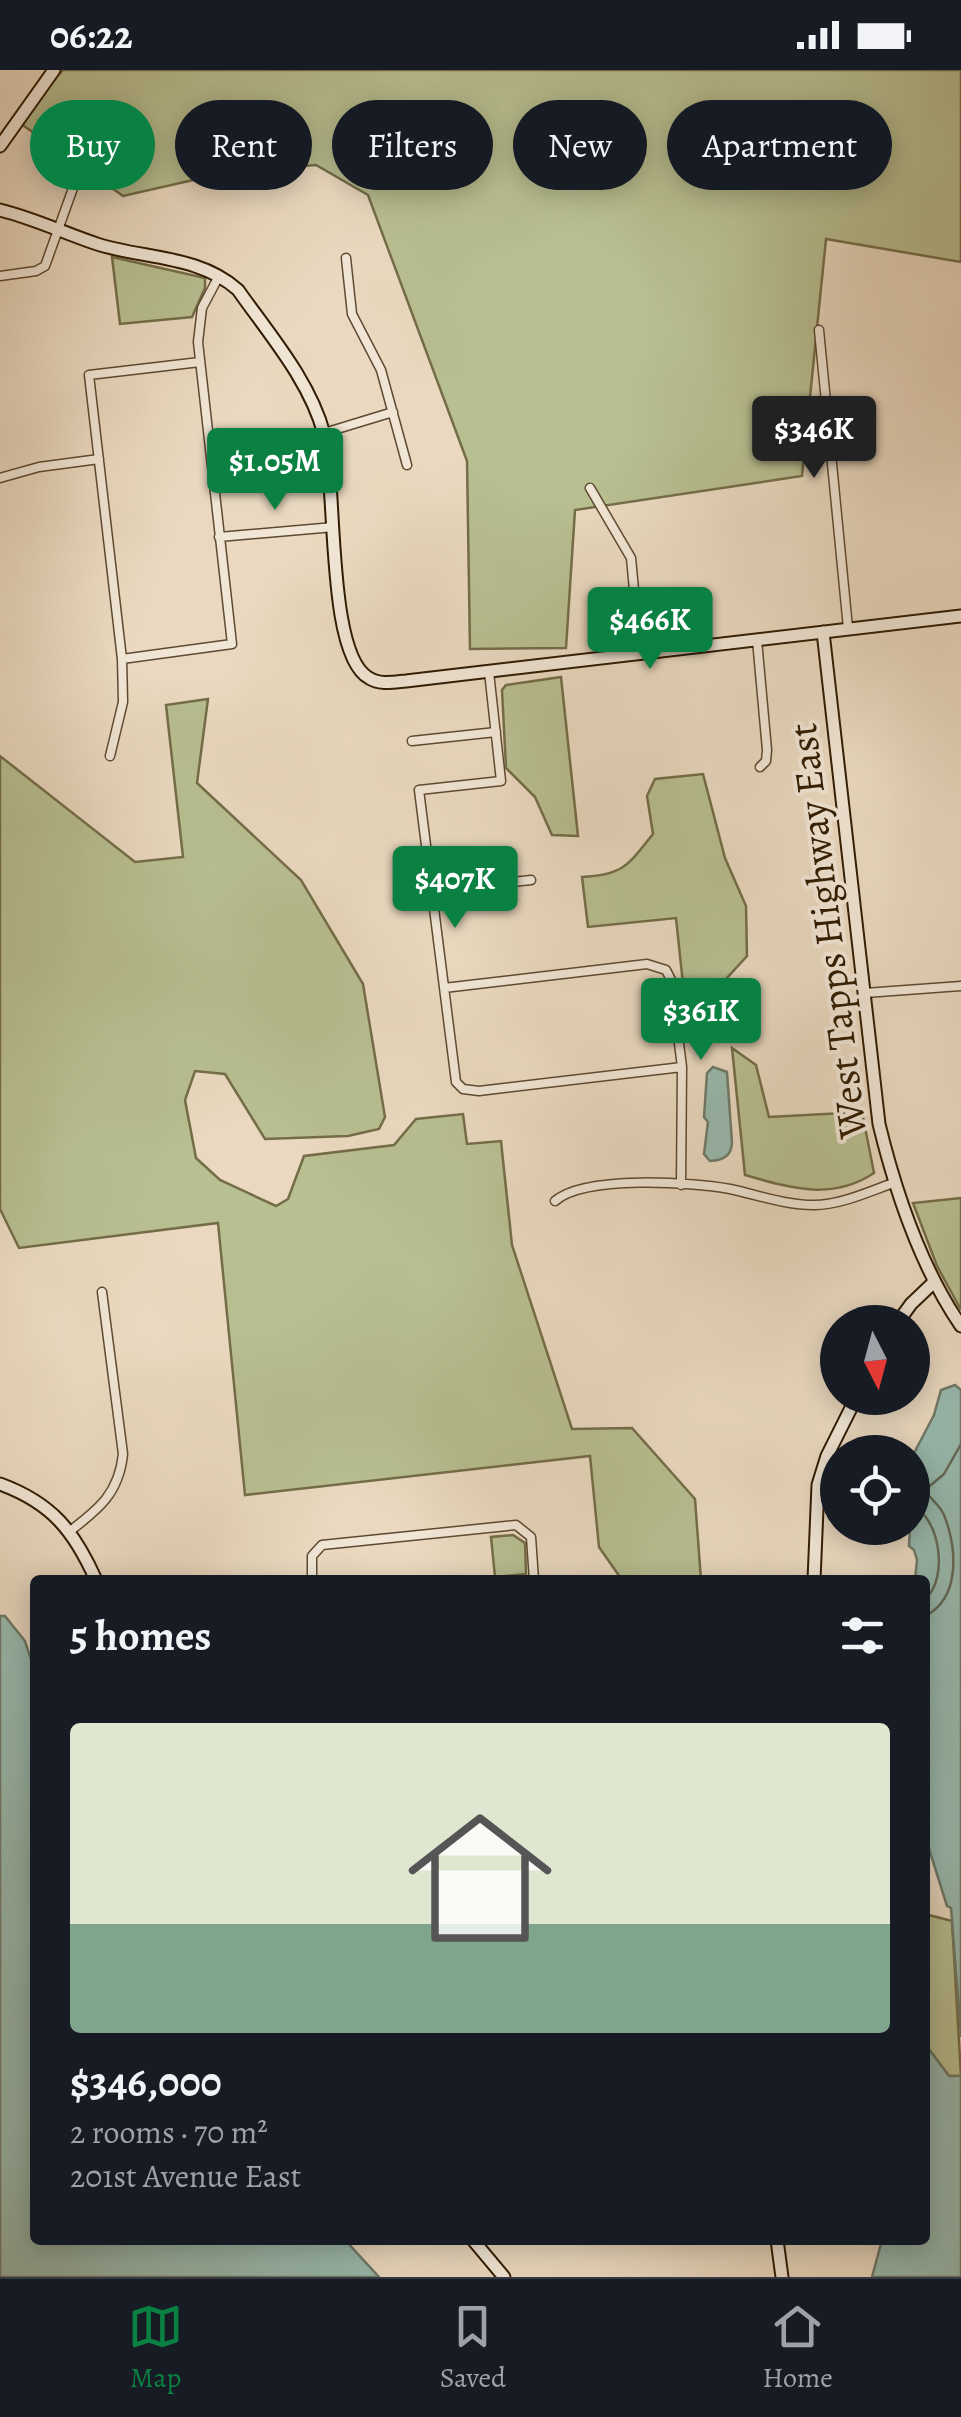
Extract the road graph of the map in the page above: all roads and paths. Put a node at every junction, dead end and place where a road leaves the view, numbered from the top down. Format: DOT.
graph roads {
  1 [pos="54,70"];
  2 [pos="0,146"];
  3 [pos="72,190"];
  4 [pos="0,210"];
  5 [pos="58,229"];
  6 [pos="346,258"];
  7 [pos="0,276"];
  8 [pos="219,276"];
  9 [pos="819,330"];
  10 [pos="200,362"];
  11 [pos="393,412"];
  12 [pos="324,433"];
  13 [pos="99,459"];
  14 [pos="407,466"];
  15 [pos="0,478"];
  16 [pos="590,488"];
  17 [pos="334,528"];
  18 [pos="219,538"];
  19 [pos="961,616"];
  20 [pos="848,628"];
  21 [pos="824,632"];
  22 [pos="757,640"];
  23 [pos="640,653"];
  24 [pos="122,658"];
  25 [pos="490,672"];
  26 [pos="496,732"];
  27 [pos="412,741"];
  28 [pos="110,756"];
  29 [pos="760,767"];
  30 [pos="531,880"];
  31 [pos="430,891"];
  32 [pos="961,986"];
  33 [pos="444,988"];
  34 [pos="865,993"];
  35 [pos="682,1067"];
  36 [pos="896,1182"];
  37 [pos="681,1185"];
  38 [pos="555,1201"];
  39 [pos="933,1283"];
  40 [pos="102,1292"];
  41 [pos="910,1305"];
  42 [pos="961,1326"];
  43 [pos="848,1415"];
  44 [pos="0,1484"];
  45 [pos="70,1531"];
  46 [pos="93,1575"];
  47 [pos="312,1575"];
  48 [pos="534,1575"];
  49 [pos="814,1575"];
  50 [pos="477,2245"];
  51 [pos="778,2245"];
  52 [pos="504,2277"];
  53 [pos="782,2277"];
  1 -- 2 [label="street"];
  3 -- 5 [label="street"];
  4 -- 5 [label="street"];
  5 -- 7 [label="street"];
  5 -- 8 [label="street"];
  6 -- 11 [label="street"];
  8 -- 10 [label="street"];
  8 -- 12 [label="street"];
  9 -- 20 [label="street"];
  10 -- 13 [label="street"];
  10 -- 18 [label="street"];
  11 -- 12 [label="street"];
  11 -- 14 [label="street"];
  12 -- 17 [label="street"];
  13 -- 15 [label="street"];
  13 -- 24 [label="street"];
  16 -- 23 [label="street"];
  17 -- 18 [label="street"];
  17 -- 25 [label="street"];
  18 -- 24 [label="street"];
  19 -- 20 [label="street"];
  20 -- 21 [label="street"];
  21 -- 22 [label="street"];
  21 -- 34 [label="street, West Tapps Highway East"];
  22 -- 23 [label="street"];
  22 -- 29 [label="street"];
  23 -- 25 [label="street"];
  24 -- 28 [label="street"];
  25 -- 26 [label="street"];
  26 -- 27 [label="street"];
  26 -- 31 [label="street"];
  30 -- 31 [label="street"];
  31 -- 33 [label="street"];
  32 -- 34 [label="street"];
  33 -- 35 [label="street"];
  33 -- 35 [label="street"];
  34 -- 36 [label="street, West Tapps Highway East"];
  35 -- 37 [label="street"];
  36 -- 37 [label="street"];
  36 -- 39 [label="street, West Tapps Highway East"];
  37 -- 38 [label="street"];
  39 -- 41 [label="street"];
  39 -- 42 [label="street, West Tapps Highway East"];
  40 -- 45 [label="street"];
  43 -- 49 [label="street"];
  44 -- 45 [label="street"];
  45 -- 46 [label="street"];
  47 -- 48 [label="street"];
  50 -- 52 [label="street"];
  51 -- 53 [label="street"];
}
